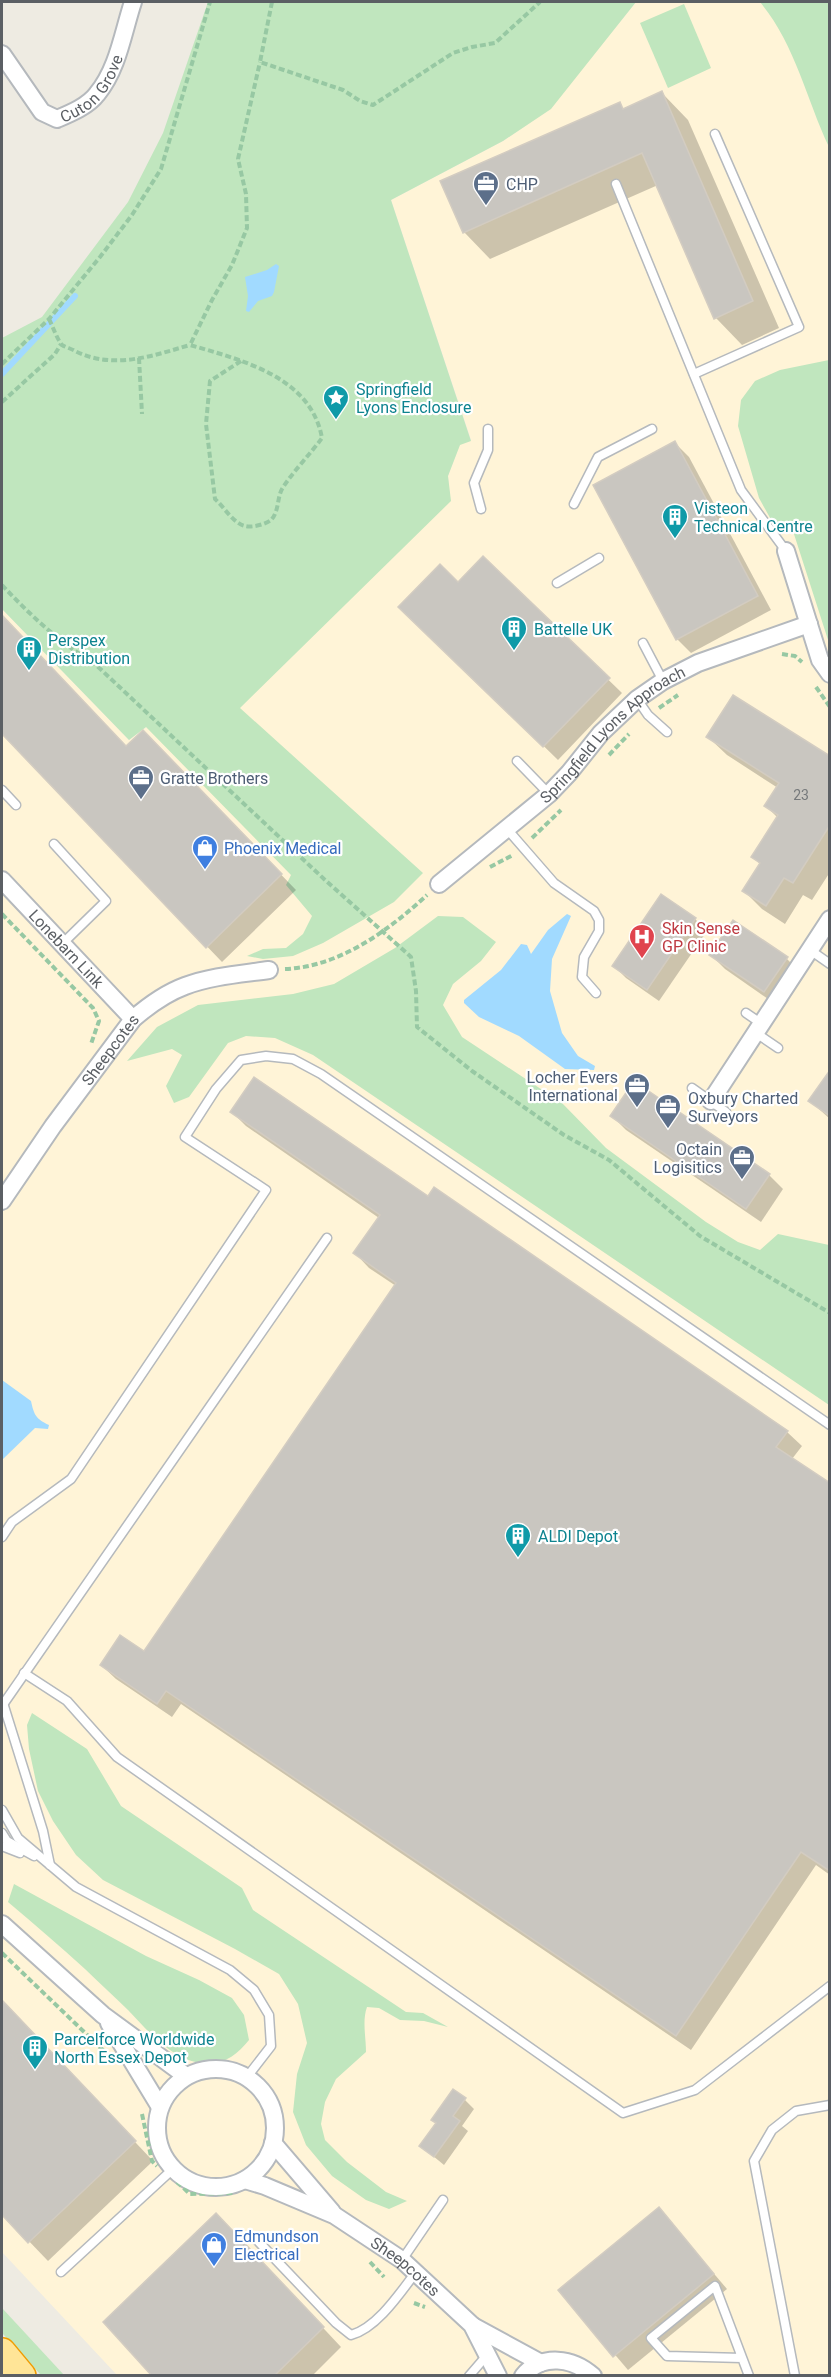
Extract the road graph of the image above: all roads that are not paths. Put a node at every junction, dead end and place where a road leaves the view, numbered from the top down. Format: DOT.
graph roads {
  1 [pos="133,2"];
  2 [pos="2,54"];
  3 [pos="715,134"];
  4 [pos="616,184"];
  5 [pos="694,374"];
  6 [pos="488,429"];
  7 [pos="652,429"];
  8 [pos="574,504"];
  9 [pos="481,508"];
  10 [pos="786,551"];
  11 [pos="599,558"];
  12 [pos="557,584"];
  13 [pos="809,624"];
  14 [pos="643,643"];
  15 [pos="830,674"];
  16 [pos="663,681"];
  17 [pos="636,699"];
  18 [pos="667,732"];
  19 [pos="517,761"];
  20 [pos="2,790"];
  21 [pos="549,794"];
  22 [pos="16,806"];
  23 [pos="507,829"];
  24 [pos="54,844"];
  25 [pos="2,880"];
  26 [pos="439,884"];
  27 [pos="830,919"];
  28 [pos="62,944"];
  29 [pos="810,950"];
  30 [pos="830,964"];
  31 [pos="268,970"];
  32 [pos="596,993"];
  33 [pos="746,1013"];
  34 [pos="133,1019"];
  35 [pos="759,1028"];
  36 [pos="778,1048"];
  37 [pos="692,1088"];
  38 [pos="711,1101"];
  39 [pos="726,1112"];
  40 [pos="2,1201"];
  41 [pos="327,1238"];
  42 [pos="830,1425"];
  43 [pos="2,1537"];
  44 [pos="24,1673"];
  45 [pos="2,1705"];
  46 [pos="2,1810"];
  47 [pos="2,1833"];
  48 [pos="2,1846"];
  49 [pos="50,1865"];
  50 [pos="2,1924"];
  51 [pos="830,1986"];
  52 [pos="104,2015"];
  53 [pos="186,2076"];
  54 [pos="247,2077"];
  55 [pos="830,2105"];
  56 [pos="159,2107"];
  57 [pos="273,2143"];
  58 [pos="173,2169"];
  59 [pos="245,2180"];
  60 [pos="443,2200"];
  61 [pos="334,2215"];
  62 [pos="256,2239"];
  63 [pos="402,2260"];
  64 [pos="61,2272"];
  65 [pos="416,2272"];
  66 [pos="472,2325"];
  67 [pos="2,2352"];
  68 [pos="488,2354"];
  69 [pos="742,2358"];
  70 [pos="542,2363"];
  71 [pos="22,2376"];
  72 [pos="469,2376"];
  73 [pos="498,2376"];
  74 [pos="523,2376"];
  75 [pos="593,2376"];
  76 [pos="749,2376"];
  77 [pos="795,2376"];
  1 -- 2 [label="street, Cuton Grove"];
  3 -- 5 [label="lane"];
  4 -- 5 [label="lane"];
  5 -- 10 [label="lane"];
  6 -- 9 [label="lane"];
  7 -- 8 [label="lane"];
  10 -- 13 [label="street"];
  11 -- 12 [label="lane"];
  13 -- 15 [label="street"];
  13 -- 16 [label="street, Springfield Lyons Approach"];
  14 -- 16 [label="lane"];
  16 -- 17 [label="street, Springfield Lyons Approach"];
  17 -- 18 [label="lane"];
  17 -- 21 [label="street, Springfield Lyons Approach"];
  19 -- 21 [label="lane"];
  20 -- 22 [label="lane"];
  21 -- 23 [label="street, Springfield Lyons Approach"];
  23 -- 26 [label="street, Springfield Lyons Approach"];
  23 -- 32 [label="lane"];
  24 -- 28 [label="lane"];
  25 -- 28 [label="street, Lonebarn Link"];
  27 -- 29 [label="street"];
  28 -- 34 [label="street, Lonebarn Link"];
  29 -- 30 [label="lane"];
  29 -- 35 [label="street"];
  31 -- 34 [label="street, Sheepcotes"];
  33 -- 35 [label="lane"];
  34 -- 40 [label="street, Sheepcotes"];
  35 -- 36 [label="lane"];
  35 -- 38 [label="street"];
  37 -- 38 [label="lane"];
  38 -- 39 [label="lane"];
  41 -- 44 [label="lane"];
  42 -- 43 [label="lane"];
  44 -- 45 [label="lane"];
  44 -- 51 [label="lane"];
  45 -- 49 [label="lane"];
  46 -- 49 [label="lane"];
  47 -- 49 [label="lane"];
  48 -- 49 [label="lane"];
  49 -- 54 [label="lane"];
  50 -- 52 [label="street"];
  52 -- 53 [label="street"];
  52 -- 56 [label="street"];
  53 -- 54 [label="street"];
  53 -- 56 [label="street"];
  54 -- 57 [label="street"];
  55 -- 77 [label="lane"];
  56 -- 58 [label="street"];
  57 -- 59 [label="street"];
  57 -- 61 [label="street, Sheepcotes"];
  58 -- 59 [label="street"];
  58 -- 64 [label="lane"];
  59 -- 61 [label="street, Sheepcotes"];
  60 -- 63 [label="lane"];
  61 -- 63 [label="street, Sheepcotes"];
  62 -- 65 [label="lane"];
  63 -- 65 [label="street, Sheepcotes"];
  65 -- 66 [label="street, Sheepcotes"];
  66 -- 68 [label="street, Sheepcotes"];
  66 -- 70 [label="street, Sheepcotes"];
  67 -- 71 [label="highway"];
  68 -- 72 [label="lane"];
  68 -- 73 [label="street, Sheepcotes"];
  69 -- 69 [label="lane"];
  69 -- 76 [label="lane"];
  70 -- 74 [label="street"];
  70 -- 75 [label="street"];
}
